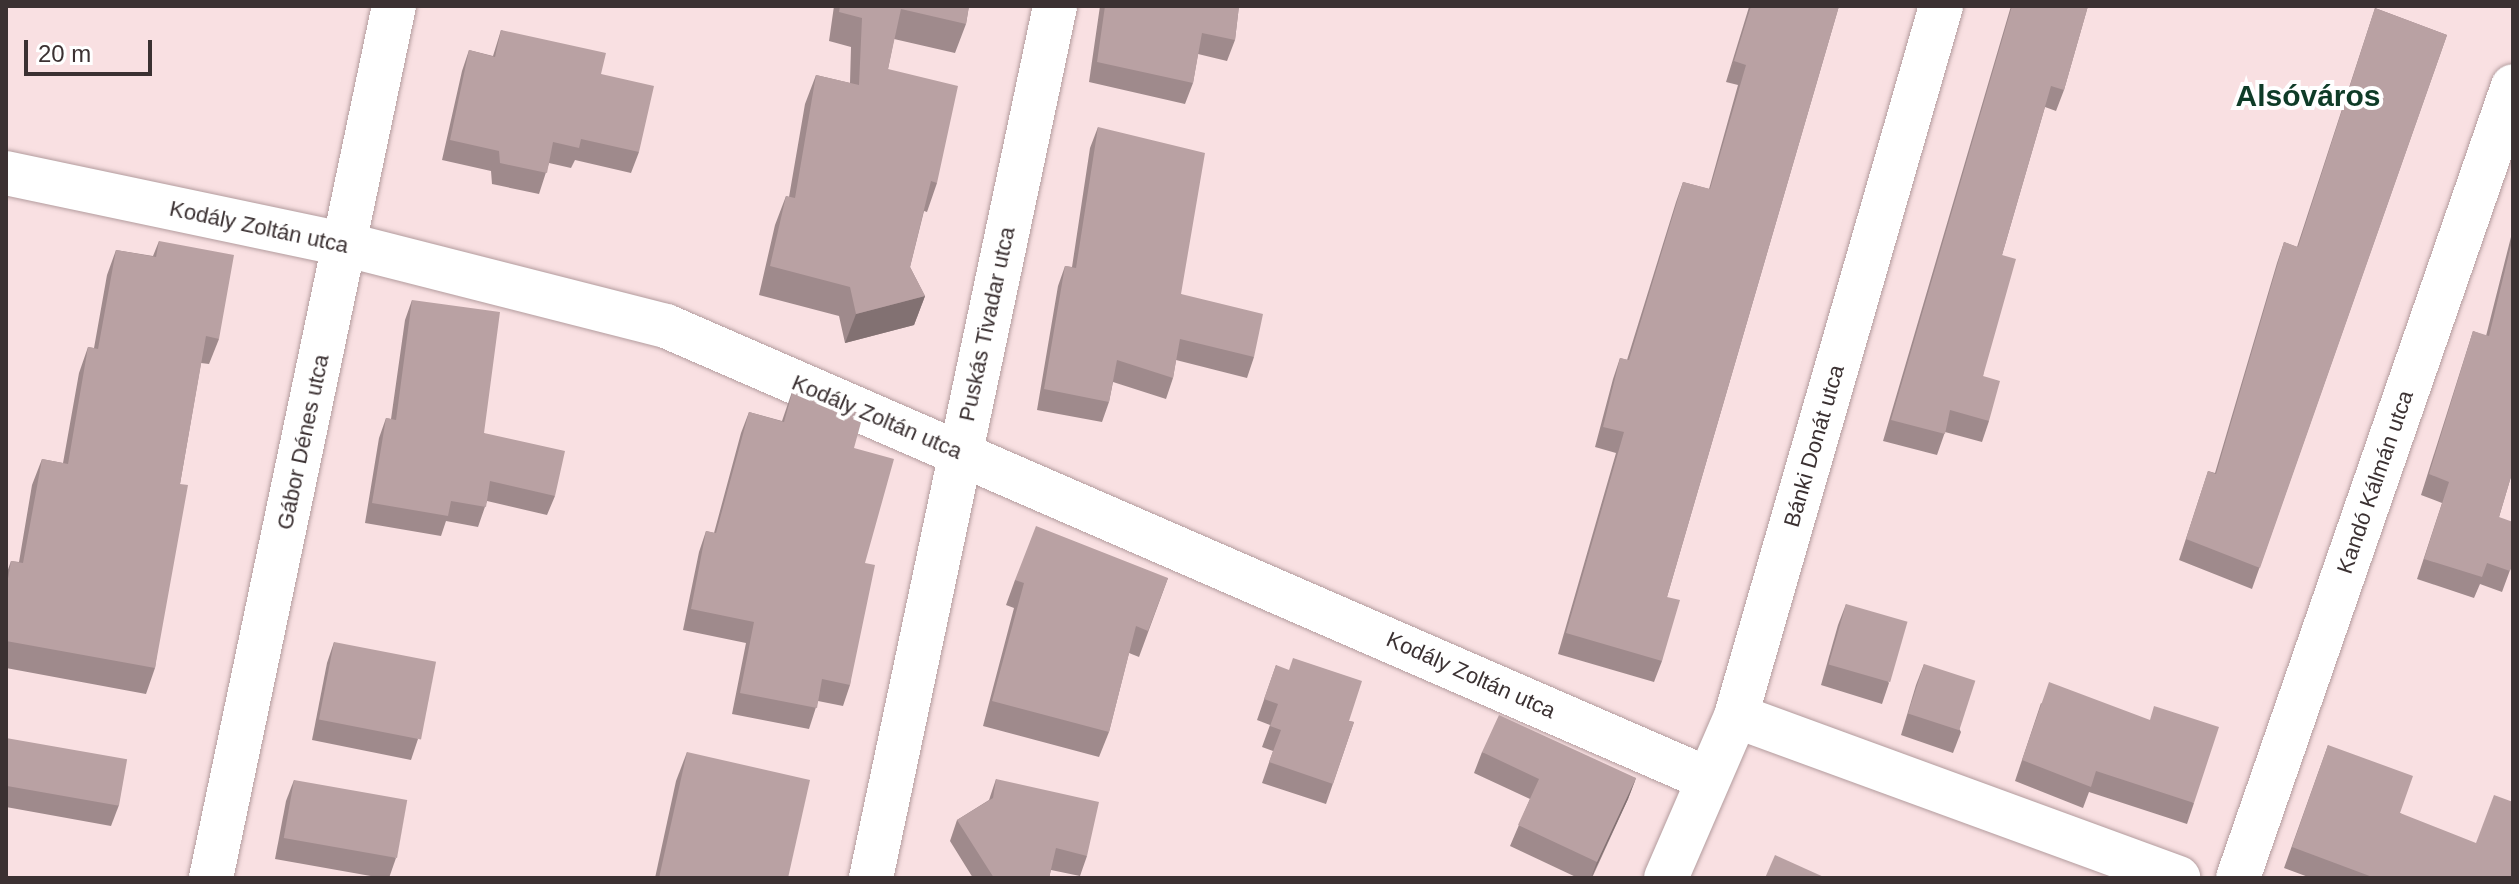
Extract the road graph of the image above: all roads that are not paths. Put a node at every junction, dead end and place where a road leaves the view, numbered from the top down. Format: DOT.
graph roads {
  1 [pos="394,6"];
  2 [pos="1055,6"];
  3 [pos="1941,6"];
  4 [pos="2513,86"];
  5 [pos="6,173"];
  6 [pos="344,244"];
  7 [pos="960,452"];
  8 [pos="1736,716"];
  9 [pos="1708,779"];
  10 [pos="211,878"];
  11 [pos="871,878"];
  12 [pos="1666,878"];
  13 [pos="2178,878"];
  14 [pos="2238,878"];
  1 -- 6 [label="street, Gábor Dénes utca"];
  2 -- 7 [label="street, Puskás Tivadar utca"];
  3 -- 8 [label="street, Bánki Donát utca"];
  4 -- 14 [label="street, Kandó Kálmán utca"];
  5 -- 6 [label="street, Kodály Zoltán utca"];
  6 -- 7 [label="street, Kodály Zoltán utca"];
  6 -- 10 [label="street, Gábor Dénes utca"];
  7 -- 9 [label="street, Kodály Zoltán utca"];
  7 -- 11 [label="street, Puskás Tivadar utca"];
  8 -- 9 [label="street, Bánki Donát utca"];
  8 -- 13 [label="street"];
  9 -- 12 [label="street, Bánki Donát utca"];
}
